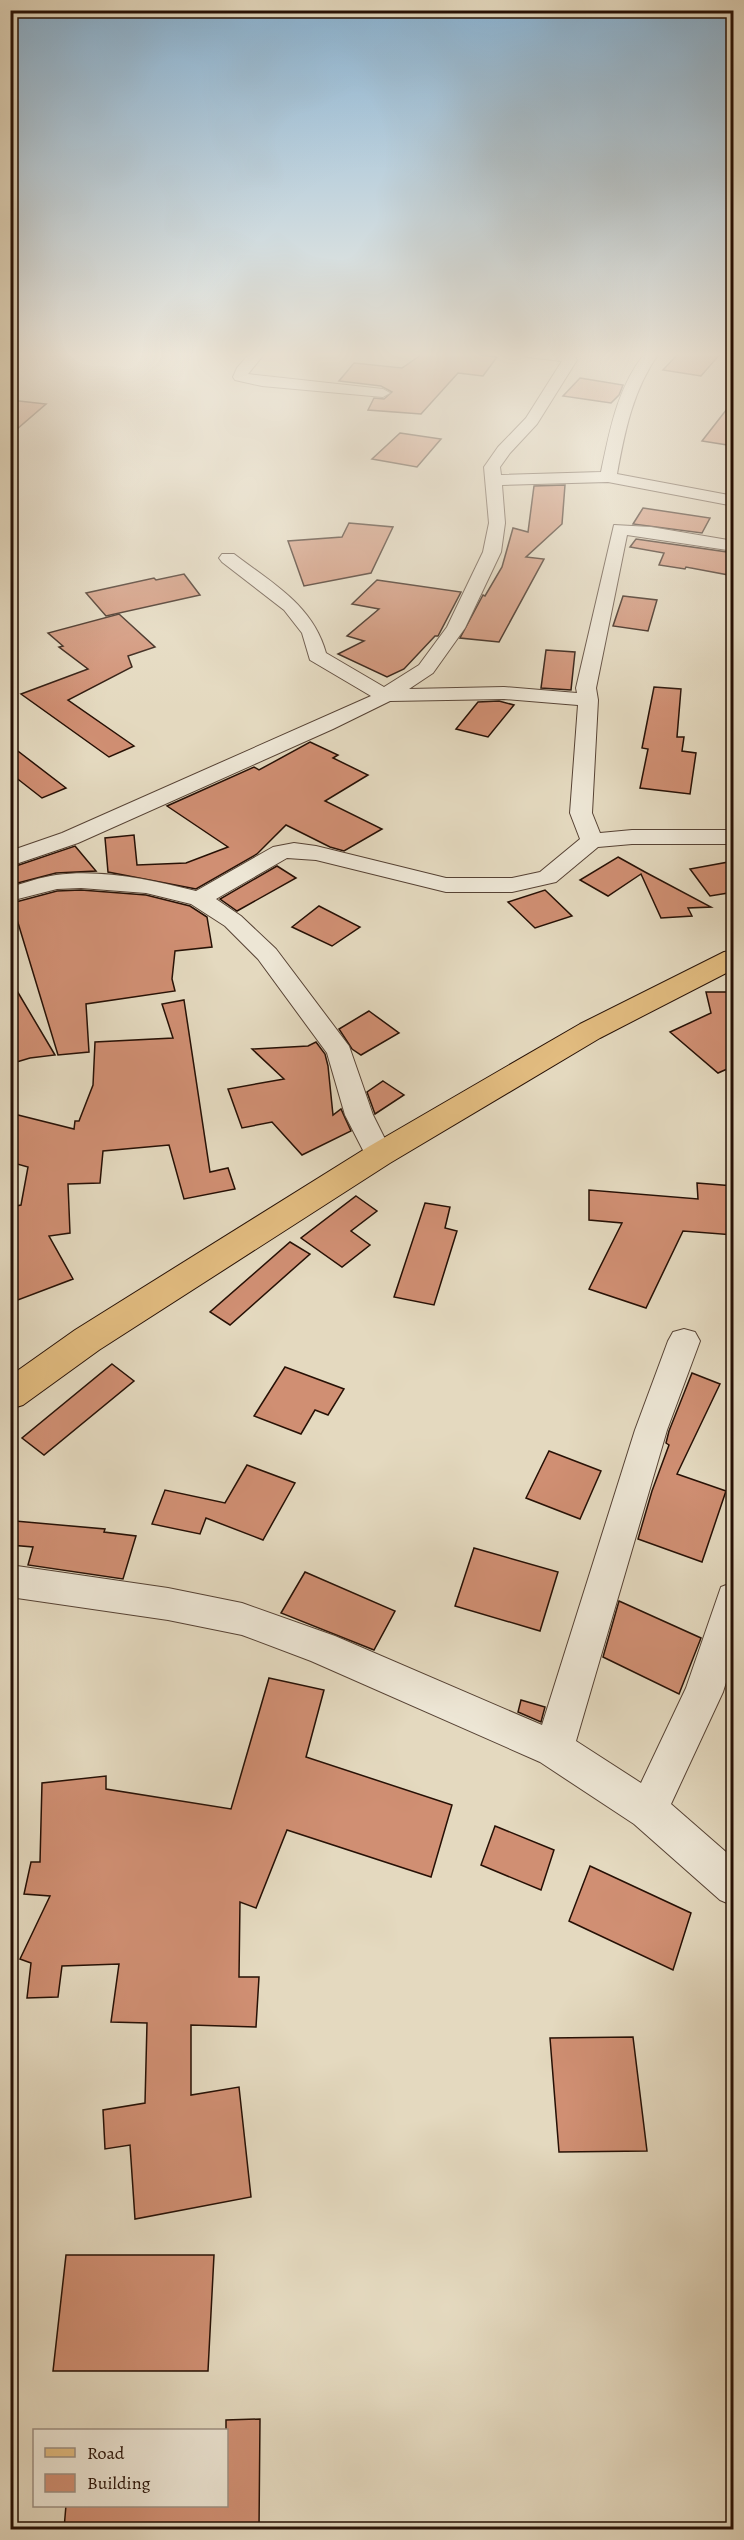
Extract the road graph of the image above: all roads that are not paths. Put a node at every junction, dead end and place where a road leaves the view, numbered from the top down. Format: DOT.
graph roads {
  1 [pos="492,472"];
  2 [pos="609,472"];
  3 [pos="608,477"];
  4 [pos="493,480"];
  5 [pos="734,501"];
  6 [pos="734,546"];
  7 [pos="228,558"];
  8 [pos="384,695"];
  9 [pos="588,700"];
  10 [pos="734,837"];
  11 [pos="592,841"];
  12 [pos="10,859"];
  13 [pos="10,894"];
  14 [pos="200,899"];
  15 [pos="734,958"];
  16 [pos="379,1155"];
  17 [pos="684,1341"];
  18 [pos="10,1395"];
  19 [pos="10,1581"];
  20 [pos="734,1598"];
  21 [pos="554,1749"];
  22 [pos="648,1810"];
  23 [pos="734,1886"];
  1 -- 4 [label="street"];
  2 -- 3 [label="street"];
  3 -- 4 [label="street"];
  3 -- 5 [label="street"];
  4 -- 8 [label="street"];
  6 -- 9 [label="street"];
  7 -- 8 [label="street"];
  8 -- 9 [label="street"];
  8 -- 12 [label="street"];
  9 -- 11 [label="street"];
  10 -- 11 [label="street"];
  11 -- 14 [label="street"];
  13 -- 14 [label="street"];
  14 -- 16 [label="street"];
  15 -- 16 [label="main road"];
  16 -- 18 [label="main road"];
  17 -- 21 [label="street"];
  19 -- 21 [label="street"];
  20 -- 22 [label="street"];
  21 -- 22 [label="street"];
  22 -- 23 [label="street"];
}
